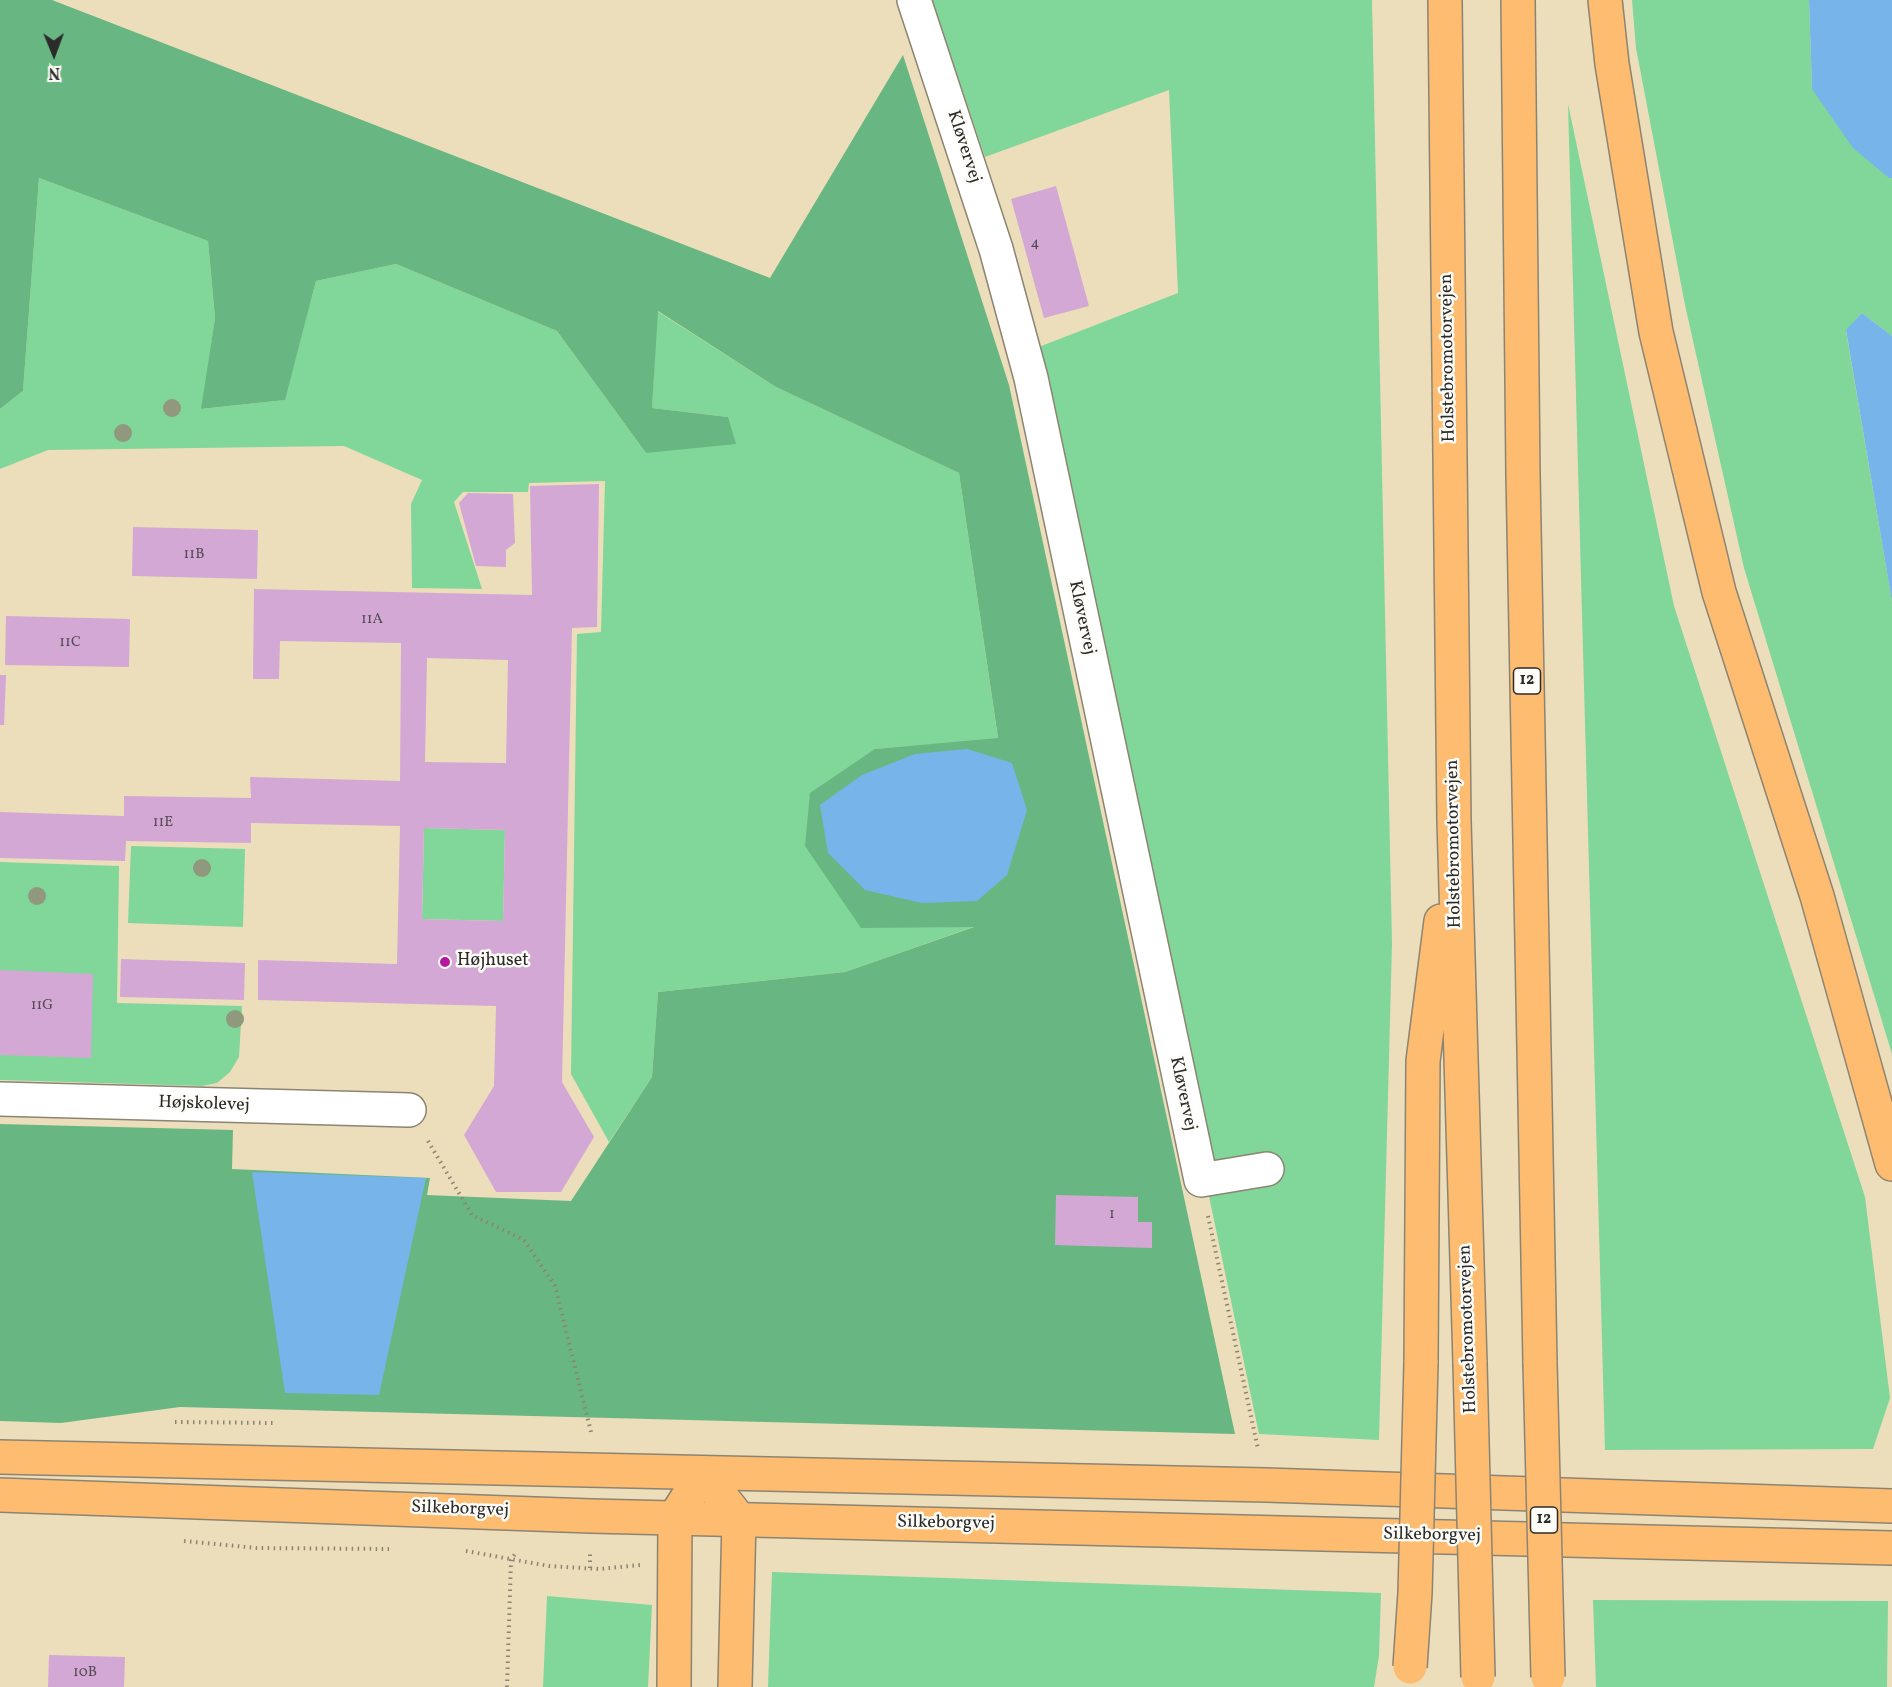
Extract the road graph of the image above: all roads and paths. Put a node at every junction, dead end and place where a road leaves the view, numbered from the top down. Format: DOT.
graph roads {
  1 [pos="914,0"];
  2 [pos="1445,0"];
  3 [pos="1518,0"];
  4 [pos="1605,0"];
  5 [pos="1454,821"];
  6 [pos="0,1099"];
  7 [pos="409,1110"];
  8 [pos="1892,1164"];
  9 [pos="1267,1169"];
  10 [pos="1201,1180"];
  11 [pos="593,1439"];
  12 [pos="0,1457"];
  13 [pos="703,1473"];
  14 [pos="1266,1485"];
  15 [pos="0,1495"];
  16 [pos="1892,1506"];
  17 [pos="675,1517"];
  18 [pos="739,1519"];
  19 [pos="1892,1548"];
  20 [pos="590,1552"];
  21 [pos="511,1560"];
  22 [pos="590,1568"];
  23 [pos="1409,1677"];
  24 [pos="1478,1682"];
  25 [pos="1549,1682"];
  26 [pos="507,1687"];
  27 [pos="674,1687"];
  28 [pos="735,1687"];
  1 -- 10 [label="street, Kløvervej"];
  2 -- 5 [label="main road, Holstebromotorvejen"];
  3 -- 25 [label="main road, 12, bridge"];
  4 -- 8 [label="main road"];
  5 -- 23 [label="main road, bridge"];
  5 -- 24 [label="main road, Holstebromotorvejen, bridge"];
  6 -- 7 [label="street, Højskolevej"];
  7 -- 11 [label="path"];
  9 -- 10 [label="street"];
  10 -- 14 [label="path"];
  12 -- 13 [label="main road"];
  13 -- 14 [label="main road"];
  13 -- 17 [label="main road"];
  13 -- 18 [label="main road"];
  14 -- 16 [label="main road"];
  15 -- 17 [label="main road, Silkeborgvej"];
  17 -- 18 [label="main road, Silkeborgvej"];
  17 -- 27 [label="main road"];
  18 -- 19 [label="main road, Silkeborgvej"];
  18 -- 28 [label="main road"];
  20 -- 22 [label="path"];
  21 -- 26 [label="path"];
}
